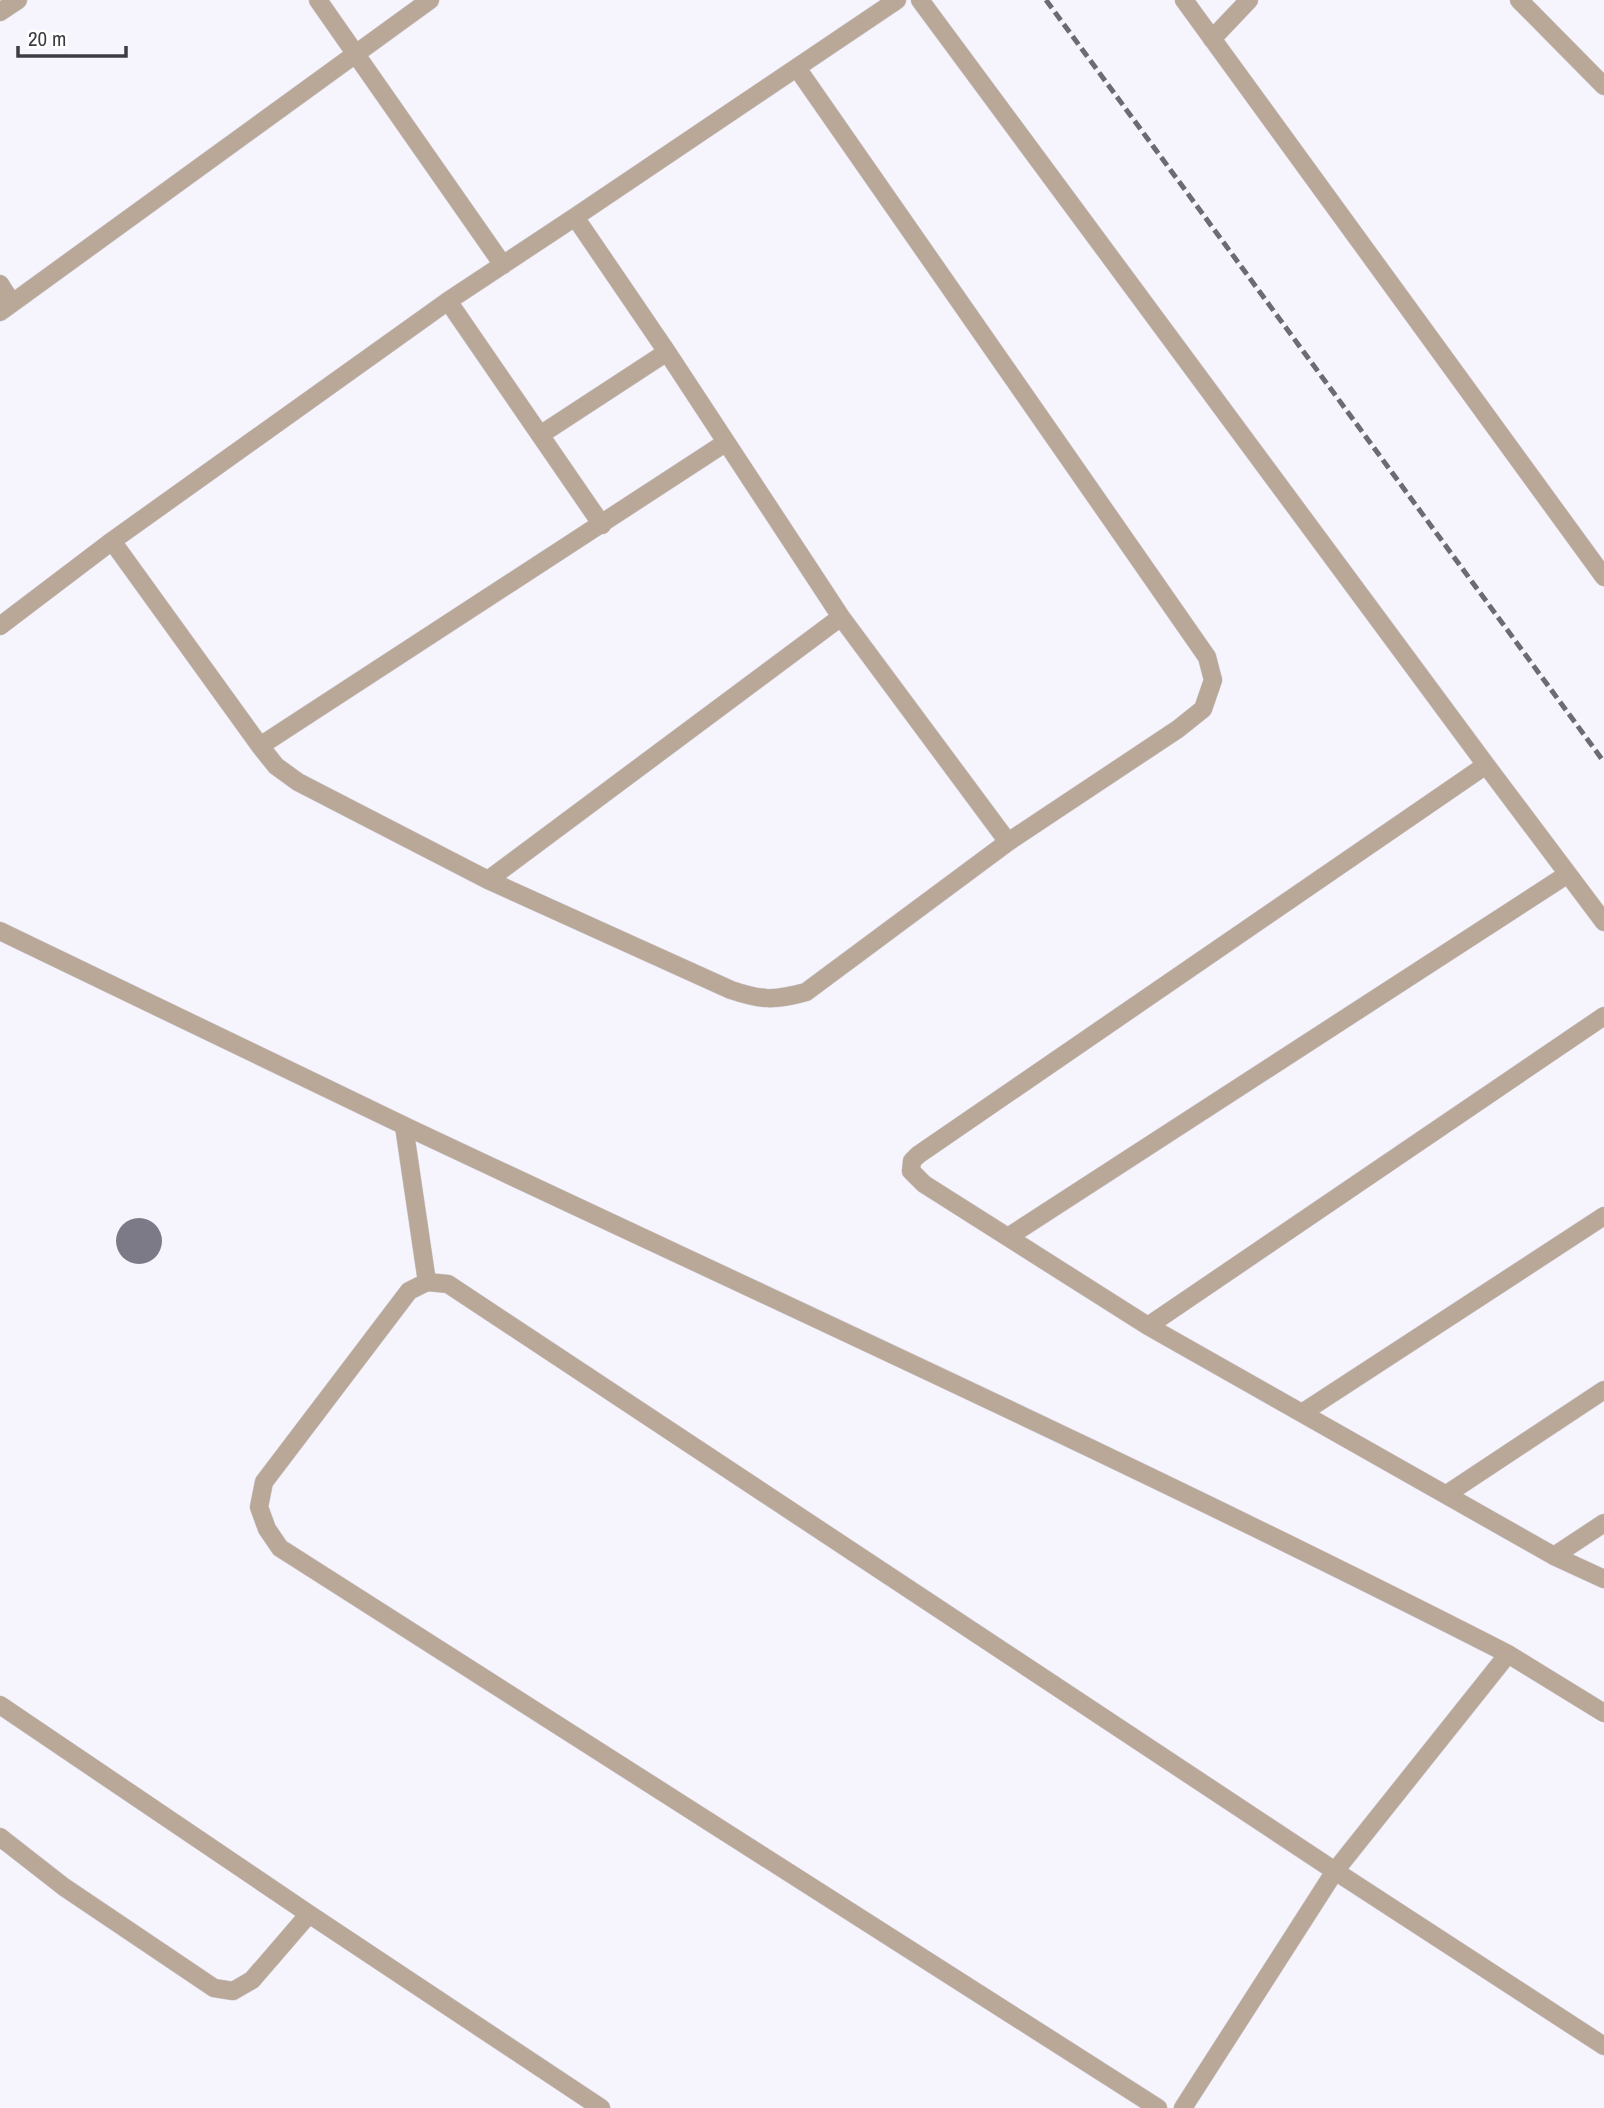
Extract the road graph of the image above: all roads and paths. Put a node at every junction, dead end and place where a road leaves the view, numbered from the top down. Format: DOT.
graph roads {
  1 [pos="18,0"];
  2 [pos="318,0"];
  3 [pos="430,0"];
  4 [pos="897,0"];
  5 [pos="920,0"];
  6 [pos="1184,0"];
  7 [pos="1249,0"];
  8 [pos="1519,0"];
  9 [pos="0,12"];
  10 [pos="1212,39"];
  11 [pos="354,54"];
  12 [pos="797,68"];
  13 [pos="1604,86"];
  14 [pos="575,218"];
  15 [pos="503,265"];
  16 [pos="0,284"];
  17 [pos="448,301"];
  18 [pos="6,307"];
  19 [pos="667,352"];
  20 [pos="540,436"];
  21 [pos="725,443"];
  22 [pos="602,525"];
  23 [pos="112,541"];
  24 [pos="1604,578"];
  25 [pos="841,617"];
  26 [pos="0,626"];
  27 [pos="260,746"];
  28 [pos="1486,765"];
  29 [pos="1008,842"];
  30 [pos="1568,874"];
  31 [pos="488,880"];
  32 [pos="1604,922"];
  33 [pos="0,931"];
  34 [pos="1604,1016"];
  35 [pos="404,1126"];
  36 [pos="1604,1216"];
  37 [pos="1008,1237"];
  38 [pos="427,1282"];
  39 [pos="1148,1326"];
  40 [pos="1604,1390"];
  41 [pos="1301,1413"];
  42 [pos="1447,1494"];
  43 [pos="1604,1523"];
  44 [pos="1554,1556"];
  45 [pos="1604,1579"];
  46 [pos="1508,1654"];
  47 [pos="0,1705"];
  48 [pos="1604,1713"];
  49 [pos="0,1838"];
  50 [pos="1335,1871"];
  51 [pos="309,1914"];
  52 [pos="1604,2046"];
  53 [pos="601,2108"];
  54 [pos="1158,2108"];
  55 [pos="1183,2108"];
  1 -- 9 [label="street"];
  2 -- 11 [label="street"];
  3 -- 11 [label="street"];
  4 -- 12 [label="street"];
  5 -- 28 [label="street"];
  6 -- 10 [label="street"];
  7 -- 10 [label="street"];
  8 -- 13 [label="street"];
  10 -- 24 [label="street"];
  11 -- 15 [label="street"];
  11 -- 18 [label="street"];
  12 -- 14 [label="street"];
  12 -- 29 [label="street"];
  14 -- 15 [label="street"];
  14 -- 19 [label="street"];
  15 -- 17 [label="street"];
  16 -- 18 [label="street"];
  17 -- 20 [label="street"];
  17 -- 23 [label="street"];
  19 -- 20 [label="street"];
  19 -- 21 [label="street"];
  20 -- 22 [label="street"];
  21 -- 22 [label="street"];
  21 -- 25 [label="street"];
  22 -- 27 [label="street"];
  23 -- 26 [label="street"];
  23 -- 27 [label="street"];
  25 -- 29 [label="street"];
  25 -- 31 [label="street"];
  27 -- 31 [label="street"];
  28 -- 30 [label="street"];
  28 -- 37 [label="street"];
  29 -- 31 [label="street"];
  30 -- 32 [label="street"];
  30 -- 37 [label="street"];
  33 -- 35 [label="street"];
  34 -- 39 [label="street"];
  35 -- 38 [label="street"];
  35 -- 46 [label="street"];
  36 -- 41 [label="street"];
  37 -- 39 [label="street"];
  38 -- 50 [label="street"];
  38 -- 54 [label="street"];
  39 -- 41 [label="street"];
  40 -- 42 [label="street"];
  41 -- 42 [label="street"];
  42 -- 44 [label="street"];
  43 -- 44 [label="street"];
  44 -- 45 [label="street"];
  46 -- 48 [label="street"];
  46 -- 50 [label="street"];
  47 -- 51 [label="street"];
  49 -- 51 [label="street"];
  50 -- 52 [label="street"];
  50 -- 55 [label="street"];
  51 -- 53 [label="street"];
}
